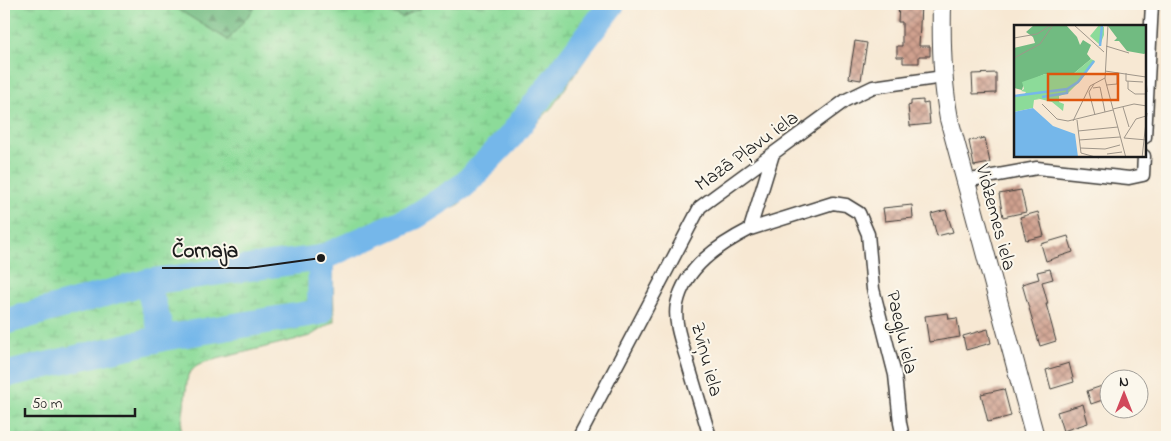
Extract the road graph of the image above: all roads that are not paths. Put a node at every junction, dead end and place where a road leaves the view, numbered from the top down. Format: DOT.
graph roads {
  1 [pos="942,4"];
  2 [pos="1152,4"];
  3 [pos="943,77"];
  4 [pos="1146,118"];
  5 [pos="773,154"];
  6 [pos="1144,158"];
  7 [pos="965,181"];
  8 [pos="750,230"];
  9 [pos="579,437"];
  10 [pos="710,437"];
  11 [pos="903,437"];
  12 [pos="1035,437"];
  1 -- 3 [label="street, Vidzemes iela"];
  2 -- 4 [label="street"];
  3 -- 5 [label="street, Mazā Pļavu iela"];
  3 -- 7 [label="street, Vidzemes iela"];
  5 -- 8 [label="street"];
  5 -- 9 [label="street, Mazā Pļavu iela"];
  6 -- 7 [label="street"];
  7 -- 12 [label="street, Vidzemes iela"];
  8 -- 10 [label="street, Zvīņu iela"];
  8 -- 11 [label="street, Paegļu iela"];
}
